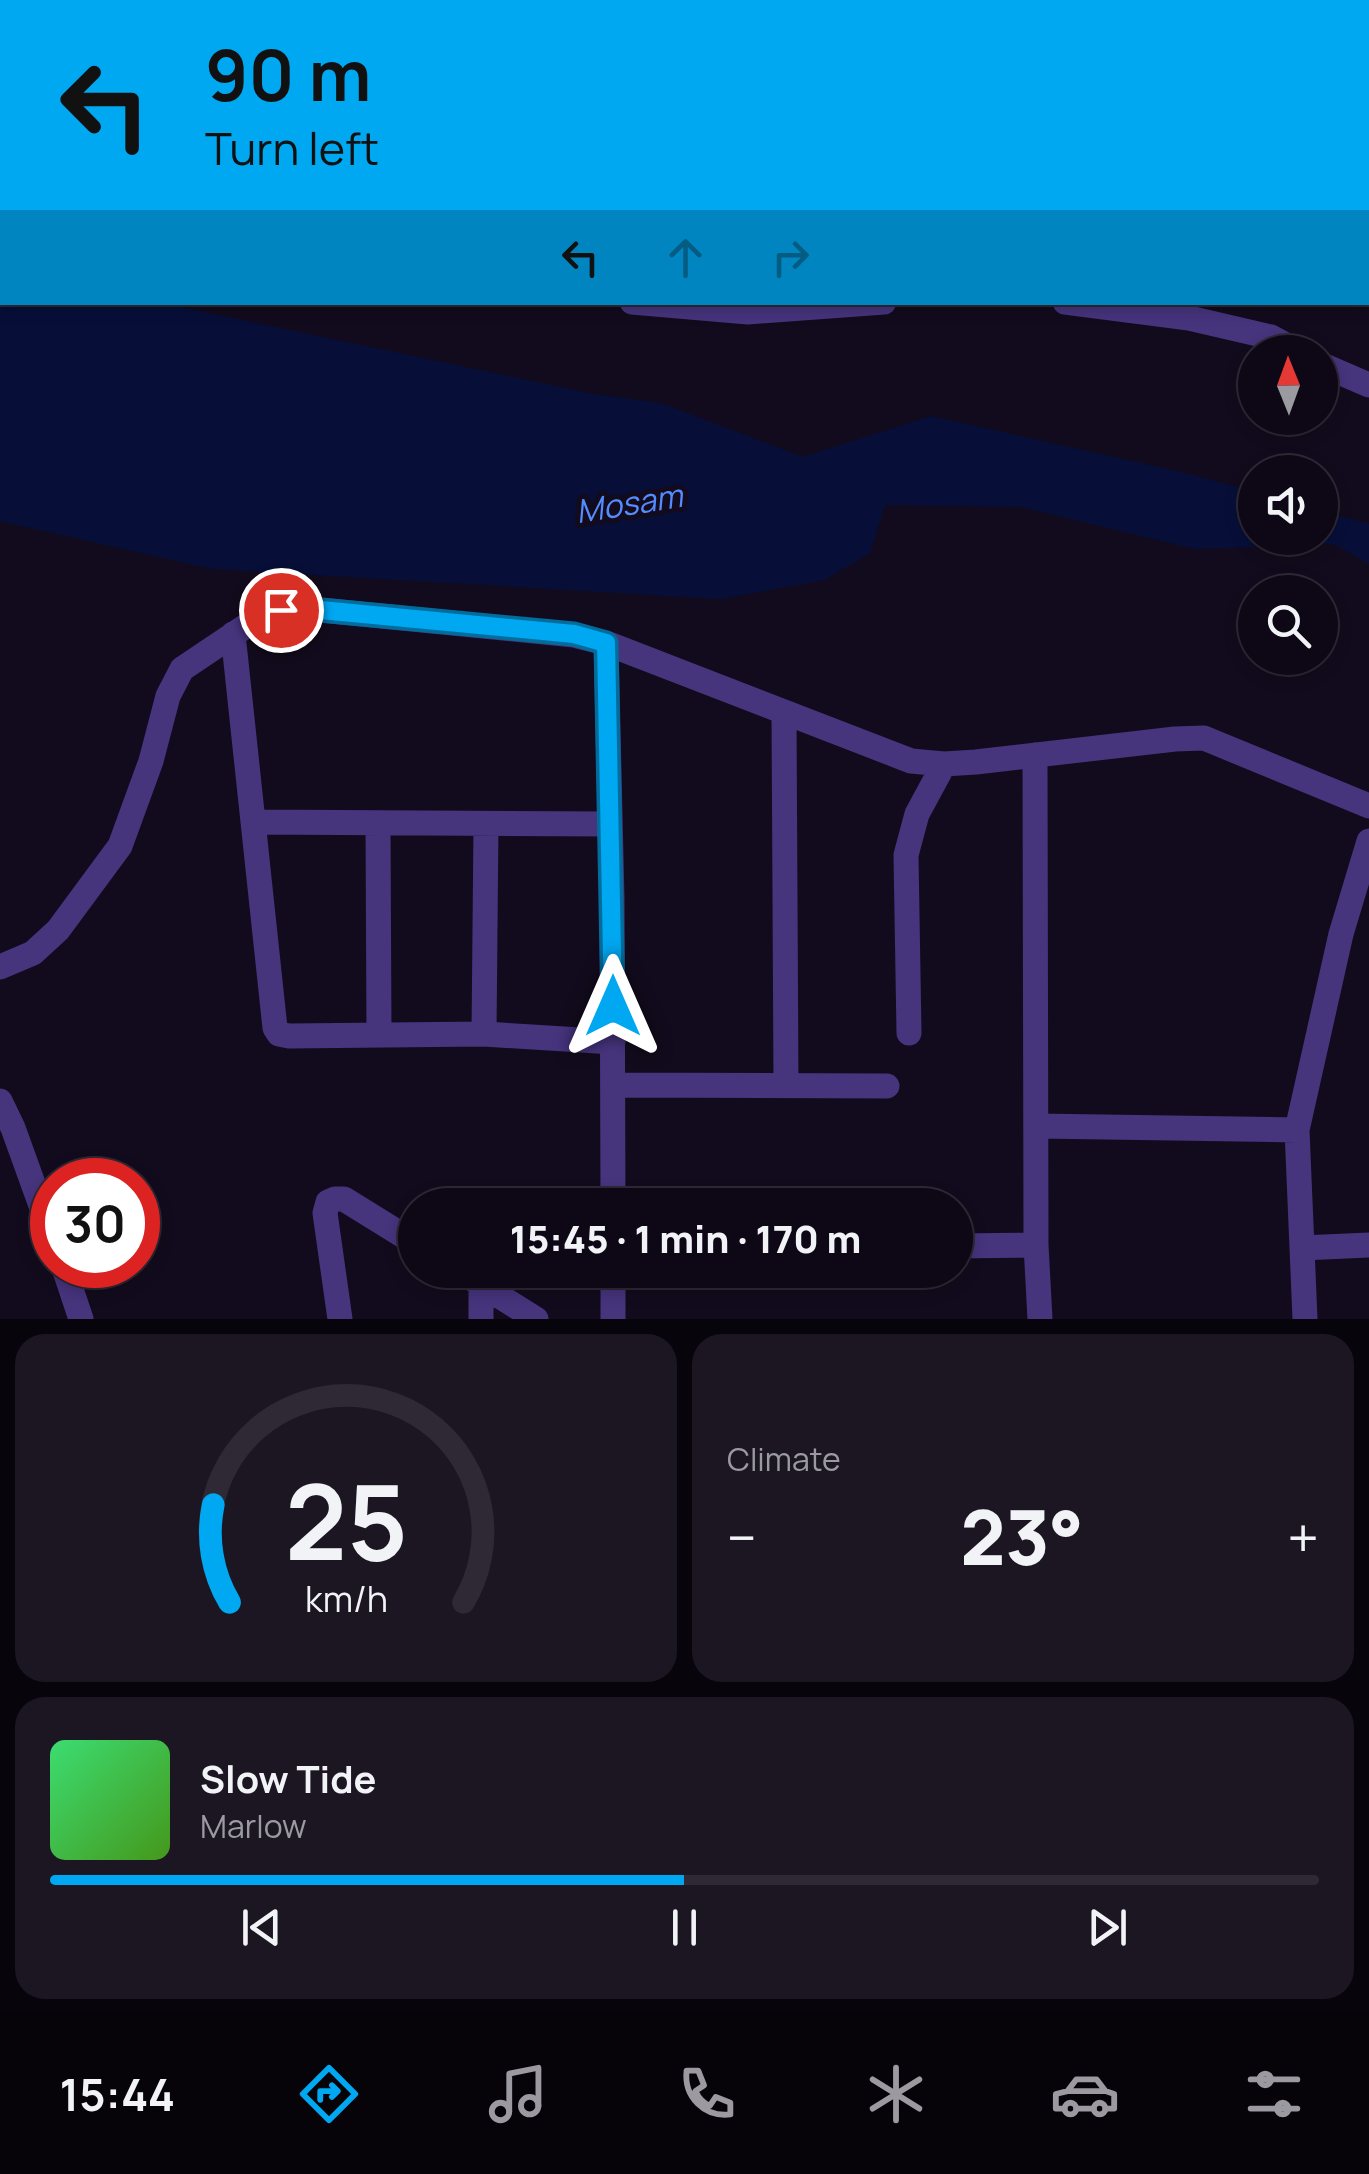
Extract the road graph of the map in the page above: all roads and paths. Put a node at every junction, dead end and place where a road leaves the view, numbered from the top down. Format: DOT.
graph roads {
  1 [pos="667,305"];
  2 [pos="843,305"];
  3 [pos="1089,305"];
  4 [pos="1262,335"];
  5 [pos="1338,372"];
  6 [pos="1369,385"];
  7 [pos="233,634"];
  8 [pos="606,643"];
  9 [pos="784,713"];
  10 [pos="1036,756"];
  11 [pos="944,764"];
  12 [pos="1369,806"];
  13 [pos="253,822"];
  14 [pos="378,823"];
  15 [pos="486,824"];
  16 [pos="610,824"];
  17 [pos="1368,847"];
  18 [pos="0,967"];
  19 [pos="909,1033"];
  20 [pos="484,1034"];
  21 [pos="379,1035"];
  22 [pos="613,1042"];
  23 [pos="613,1085"];
  24 [pos="786,1086"];
  25 [pos="886,1086"];
  26 [pos="0,1101"];
  27 [pos="1038,1126"];
  28 [pos="1297,1130"];
  29 [pos="30,1175"];
  30 [pos="613,1188"];
  31 [pos="398,1232"];
  32 [pos="1036,1245"];
  33 [pos="1369,1245"];
  34 [pos="973,1246"];
  35 [pos="1302,1248"];
  36 [pos="70,1288"];
  37 [pos="481,1288"];
  38 [pos="487,1288"];
  39 [pos="613,1288"];
  40 [pos="80,1319"];
  41 [pos="340,1319"];
  42 [pos="481,1319"];
  43 [pos="536,1319"];
  44 [pos="614,1319"];
  45 [pos="1040,1319"];
  46 [pos="1305,1319"];
  1 -- 2 [label="street"];
  3 -- 4 [label="street"];
  5 -- 6 [label="street"];
  7 -- 8 [label="street"];
  7 -- 13 [label="street"];
  7 -- 18 [label="street"];
  8 -- 9 [label="street"];
  8 -- 16 [label="street"];
  9 -- 11 [label="street"];
  9 -- 24 [label="street"];
  10 -- 11 [label="street"];
  10 -- 12 [label="street"];
  10 -- 27 [label="street"];
  11 -- 19 [label="street"];
  13 -- 14 [label="street"];
  13 -- 21 [label="street"];
  14 -- 15 [label="street"];
  14 -- 21 [label="street"];
  15 -- 16 [label="street"];
  15 -- 20 [label="street"];
  16 -- 22 [label="street"];
  17 -- 28 [label="street"];
  20 -- 21 [label="street"];
  20 -- 22 [label="street"];
  22 -- 23 [label="street"];
  23 -- 24 [label="street"];
  23 -- 30 [label="street"];
  24 -- 25 [label="street"];
  26 -- 29 [label="street"];
  27 -- 28 [label="street"];
  27 -- 32 [label="street"];
  28 -- 35 [label="street"];
  31 -- 41 [label="street"];
  32 -- 34 [label="street"];
  32 -- 45 [label="street"];
  33 -- 35 [label="street"];
  35 -- 46 [label="street"];
  36 -- 40 [label="street"];
  37 -- 42 [label="street"];
  38 -- 43 [label="street"];
  39 -- 44 [label="street"];
}
